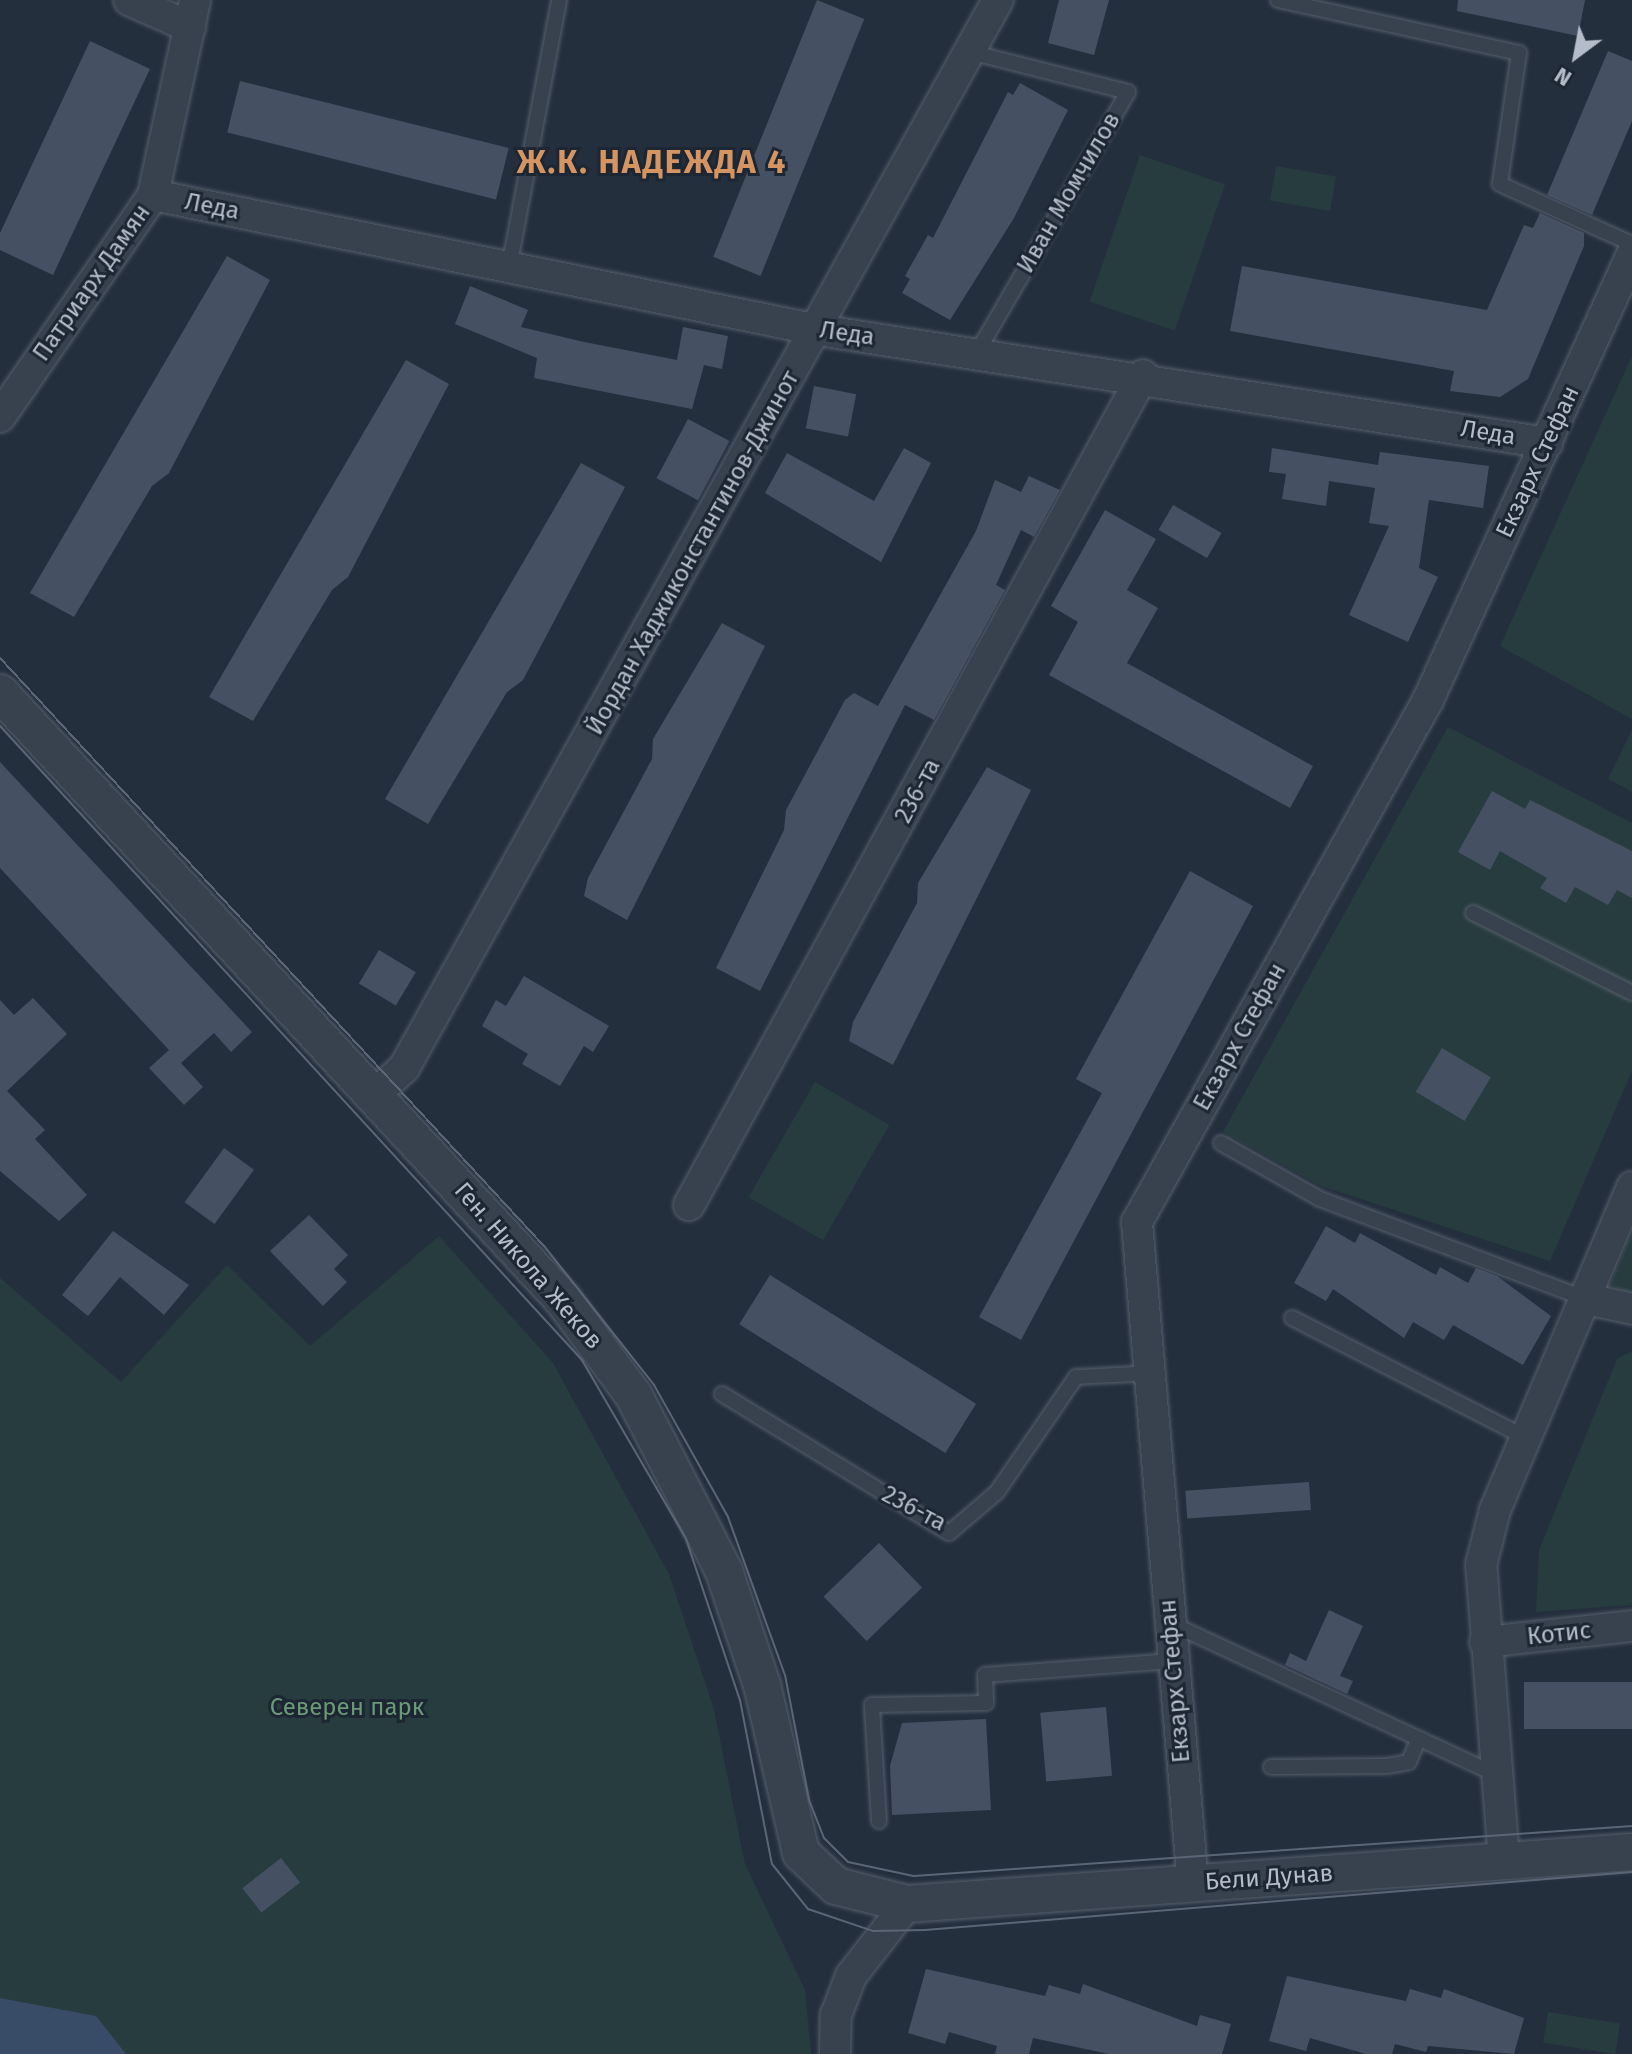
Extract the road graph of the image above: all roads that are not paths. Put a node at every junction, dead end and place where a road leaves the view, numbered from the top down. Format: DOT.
graph roads {
  1 [pos="129,0"];
  2 [pos="559,0"];
  3 [pos="998,0"];
  4 [pos="1278,0"];
  5 [pos="192,13"];
  6 [pos="970,52"];
  7 [pos="153,195"];
  8 [pos="1632,244"];
  9 [pos="1632,255"];
  10 [pos="509,268"];
  11 [pos="818,330"];
  12 [pos="977,352"];
  13 [pos="1143,375"];
  14 [pos="0,417"];
  15 [pos="1547,443"];
  16 [pos="0,693"];
  17 [pos="1473,913"];
  18 [pos="1632,993"];
  19 [pos="374,1095"];
  20 [pos="1221,1143"];
  21 [pos="1632,1187"];
  22 [pos="689,1205"];
  23 [pos="1587,1299"];
  24 [pos="1632,1309"];
  25 [pos="1292,1318"];
  26 [pos="1152,1373"];
  27 [pos="722,1394"];
  28 [pos="1526,1438"];
  29 [pos="1170,1623"];
  30 [pos="1632,1626"];
  31 [pos="1485,1642"];
  32 [pos="1172,1661"];
  33 [pos="1418,1740"];
  34 [pos="1271,1767"];
  35 [pos="1498,1775"];
  36 [pos="879,1821"];
  37 [pos="1632,1852"];
  38 [pos="1504,1861"];
  39 [pos="1193,1884"];
  40 [pos="907,1904"];
  41 [pos="835,2054"];
  1 -- 5 [label="street"];
  2 -- 10 [label="lane"];
  3 -- 6 [label="street, Йордан Хаджиконстантинов-Джинот"];
  4 -- 8 [label="lane"];
  5 -- 7 [label="street, Патриарх Дамян"];
  6 -- 11 [label="street, Йордан Хаджиконстантинов-Джинот"];
  6 -- 12 [label="lane, Иван Момчилов"];
  7 -- 10 [label="street, Леда"];
  7 -- 14 [label="street, Патриарх Дамян"];
  9 -- 15 [label="street, Екзарх Стефан"];
  10 -- 11 [label="street, Леда"];
  11 -- 12 [label="street, Леда"];
  11 -- 19 [label="street, Йордан Хаджиконстантинов-Джинот"];
  12 -- 13 [label="street, Леда"];
  13 -- 15 [label="street, Леда"];
  13 -- 22 [label="street, 236-та"];
  15 -- 26 [label="street, Екзарх Стефан"];
  16 -- 19 [label="street, Ген. Никола Жеков"];
  17 -- 18 [label="lane"];
  19 -- 40 [label="street, Ген. Никола Жеков"];
  20 -- 23 [label="lane"];
  21 -- 23 [label="street"];
  23 -- 24 [label="street"];
  23 -- 28 [label="street"];
  25 -- 28 [label="lane"];
  26 -- 27 [label="lane, 236-та"];
  26 -- 29 [label="street, Екзарх Стефан"];
  28 -- 31 [label="street"];
  29 -- 32 [label="street, Екзарх Стефан"];
  29 -- 33 [label="lane"];
  30 -- 31 [label="street, Котис"];
  31 -- 35 [label="street"];
  32 -- 36 [label="lane"];
  32 -- 39 [label="street, Екзарх Стефан"];
  33 -- 34 [label="lane"];
  33 -- 35 [label="lane"];
  35 -- 38 [label="street"];
  37 -- 38 [label="street, Бели Дунав"];
  38 -- 39 [label="street, Бели Дунав"];
  39 -- 40 [label="street, Бели Дунав"];
  40 -- 41 [label="street"];
}
